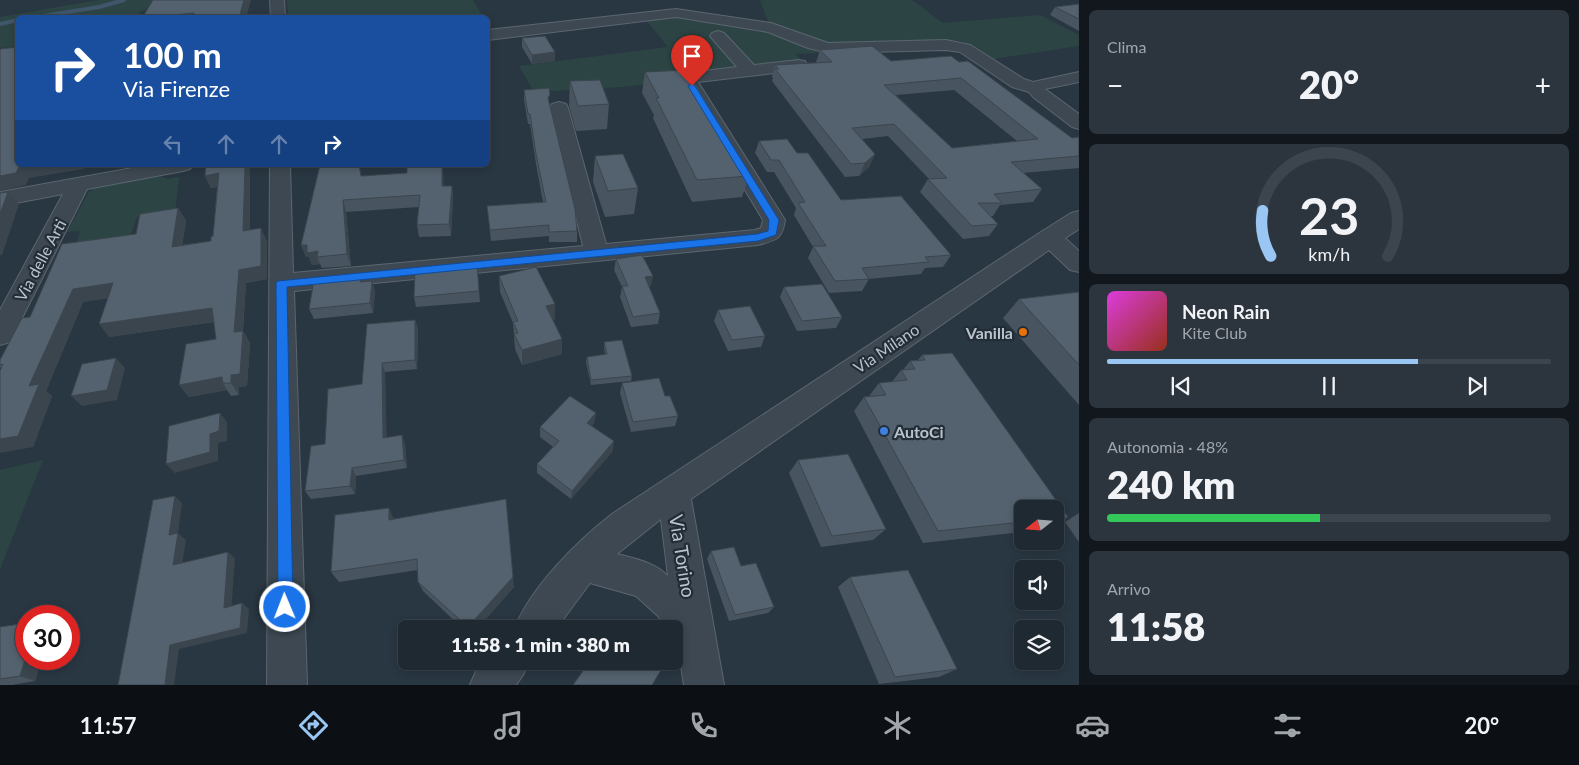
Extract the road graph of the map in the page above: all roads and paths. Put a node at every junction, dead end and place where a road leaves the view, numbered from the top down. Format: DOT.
graph roads {
  1 [pos="277,0"];
  2 [pos="278,15"];
  3 [pos="490,35"];
  4 [pos="718,36"];
  5 [pos="799,65"];
  6 [pos="750,71"];
  7 [pos="1079,76"];
  8 [pos="1036,88"];
  9 [pos="559,108"];
  10 [pos="1078,121"];
  11 [pos="172,167"];
  12 [pos="280,167"];
  13 [pos="79,184"];
  14 [pos="0,199"];
  15 [pos="1079,218"];
  16 [pos="1049,237"];
  17 [pos="597,252"];
  18 [pos="1079,264"];
  19 [pos="281,283"];
  20 [pos="0,335"];
  21 [pos="685,490"];
  22 [pos="595,567"];
  23 [pos="557,596"];
  24 [pos="540,620"];
  25 [pos="696,640"];
  26 [pos="502,670"];
  27 [pos="507,670"];
  28 [pos="287,685"];
  29 [pos="490,685"];
  30 [pos="502,685"];
  31 [pos="704,685"];
  1 -- 2 [label="street"];
  3 -- 8 [label="street"];
  4 -- 6 [label="street"];
  5 -- 6 [label="street"];
  6 -- 17 [label="street"];
  7 -- 8 [label="street"];
  8 -- 10 [label="street"];
  9 -- 17 [label="street"];
  11 -- 13 [label="street"];
  12 -- 19 [label="street"];
  13 -- 14 [label="street"];
  13 -- 20 [label="street, Via delle Arti"];
  15 -- 16 [label="street, Via Milano"];
  16 -- 18 [label="street"];
  16 -- 21 [label="street, Via Milano"];
  17 -- 19 [label="street"];
  19 -- 28 [label="street"];
  21 -- 22 [label="street, Via Milano"];
  21 -- 23 [label="street, Via Milano"];
  21 -- 25 [label="street, Via Torino"];
  22 -- 23 [label="street, Via Milano"];
  22 -- 25 [label="street, Via Torino"];
  23 -- 24 [label="street, Via Milano"];
  25 -- 31 [label="street, Via Torino"];
  26 -- 29 [label="street"];
  27 -- 30 [label="street"];
}
